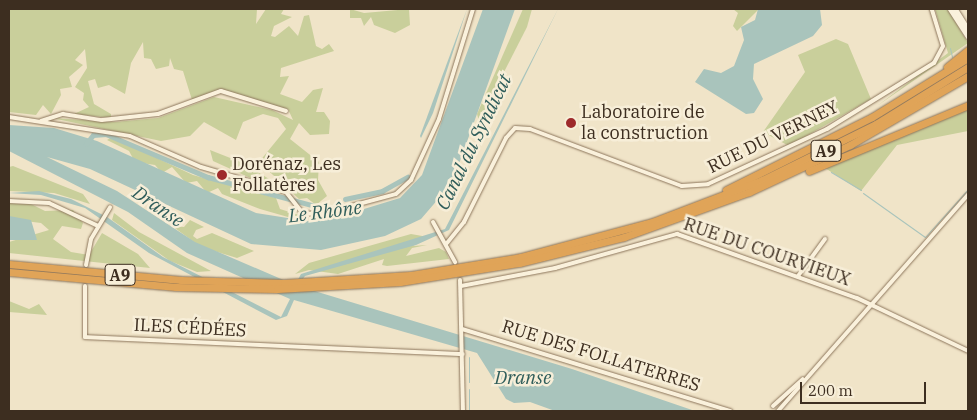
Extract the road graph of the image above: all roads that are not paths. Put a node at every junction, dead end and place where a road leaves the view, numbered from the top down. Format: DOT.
graph roads {
  1 [pos="473,9"];
  2 [pos="932,9"];
  3 [pos="950,9"];
  4 [pos="954,9"];
  5 [pos="968,30"];
  6 [pos="968,37"];
  7 [pos="968,50"];
  8 [pos="968,58"];
  9 [pos="968,67"];
  10 [pos="968,76"];
  11 [pos="968,105"];
  12 [pos="890,107"];
  13 [pos="286,111"];
  14 [pos="9,117"];
  15 [pos="41,121"];
  16 [pos="968,196"];
  17 [pos="9,201"];
  18 [pos="717,205"];
  19 [pos="109,209"];
  20 [pos="674,215"];
  21 [pos="433,222"];
  22 [pos="99,225"];
  23 [pos="825,239"];
  24 [pos="445,240"];
  25 [pos="455,262"];
  26 [pos="9,264"];
  27 [pos="86,265"];
  28 [pos="9,272"];
  29 [pos="798,276"];
  30 [pos="460,280"];
  31 [pos="85,286"];
  32 [pos="230,286"];
  33 [pos="461,286"];
  34 [pos="872,304"];
  35 [pos="462,331"];
  36 [pos="463,352"];
  37 [pos="968,352"];
  38 [pos="805,378"];
  39 [pos="773,406"];
  40 [pos="463,411"];
  41 [pos="731,411"];
  42 [pos="778,411"];
  1 -- 15 [label="street"];
  2 -- 24 [label="street, RUE DU VERNEY"];
  3 -- 6 [label="main road"];
  4 -- 5 [label="main road"];
  7 -- 12 [label="highway"];
  8 -- 12 [label="highway"];
  9 -- 20 [label="highway, A9"];
  10 -- 18 [label="highway, A9"];
  11 -- 18 [label="highway"];
  12 -- 20 [label="highway"];
  13 -- 15 [label="street"];
  14 -- 15 [label="street"];
  16 -- 34 [label="street"];
  17 -- 22 [label="street"];
  18 -- 32 [label="highway, A9"];
  19 -- 22 [label="street"];
  20 -- 32 [label="highway, A9"];
  21 -- 24 [label="street"];
  22 -- 27 [label="street"];
  23 -- 29 [label="street"];
  24 -- 25 [label="street"];
  26 -- 32 [label="highway, A9"];
  28 -- 32 [label="highway, A9"];
  29 -- 33 [label="street, RUE DU COURVIEUX"];
  29 -- 34 [label="street, RUE DU COURVIEUX"];
  30 -- 33 [label="street"];
  31 -- 36 [label="street, ILES CÉDÉES"];
  33 -- 35 [label="street"];
  34 -- 37 [label="street, RUE DU COURVIEUX"];
  34 -- 38 [label="street"];
  35 -- 36 [label="street"];
  35 -- 41 [label="street, RUE DES FOLLATERRES"];
  36 -- 40 [label="street"];
  38 -- 39 [label="street"];
  38 -- 42 [label="street"];
}
